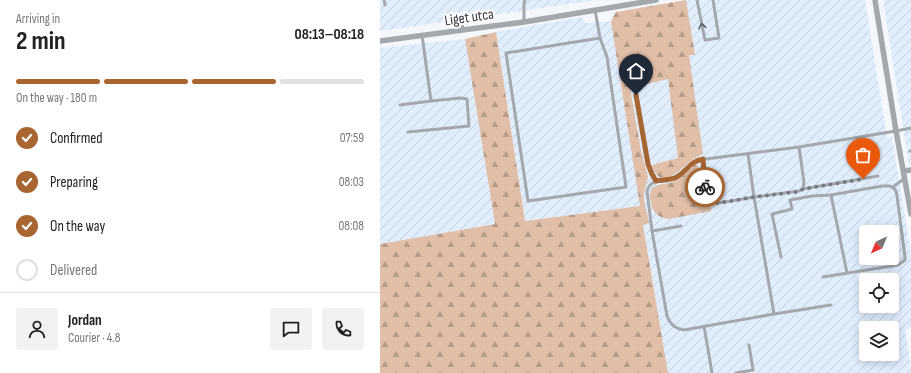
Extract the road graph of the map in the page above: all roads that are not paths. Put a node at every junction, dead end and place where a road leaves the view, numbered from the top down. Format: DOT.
graph roads {
  1 [pos="384,0"];
  2 [pos="525,0"];
  3 [pos="656,0"];
  4 [pos="697,0"];
  5 [pos="713,0"];
  6 [pos="875,0"];
  7 [pos="385,5"];
  8 [pos="595,10"];
  9 [pos="475,14"];
  10 [pos="524,22"];
  11 [pos="463,30"];
  12 [pos="422,35"];
  13 [pos="600,38"];
  14 [pos="380,41"];
  15 [pos="636,95"];
  16 [pos="431,101"];
  17 [pos="400,105"];
  18 [pos="911,128"];
  19 [pos="896,131"];
  20 [pos="408,132"];
  21 [pos="799,147"];
  22 [pos="748,154"];
  23 [pos="703,159"];
  24 [pos="911,170"];
  25 [pos="904,171"];
  26 [pos="878,176"];
  27 [pos="905,178"];
  28 [pos="656,181"];
  29 [pos="893,187"];
  30 [pos="803,189"];
  31 [pos="831,195"];
  32 [pos="754,197"];
  33 [pos="911,214"];
  34 [pos="681,226"];
  35 [pos="652,231"];
  36 [pos="781,257"];
  37 [pos="847,273"];
  38 [pos="823,277"];
  39 [pos="831,305"];
  40 [pos="774,314"];
  41 [pos="704,326"];
  42 [pos="749,345"];
  43 [pos="712,373"];
  44 [pos="736,373"];
  1 -- 7 [label="lane"];
  2 -- 10 [label="lane"];
  3 -- 8 [label="street, Liget utca"];
  5 -- 4 [label="lane, one-way"];
  6 -- 19 [label="street"];
  8 -- 10 [label="street, Liget utca"];
  8 -- 13 [label="lane"];
  9 -- 11 [label="lane"];
  10 -- 11 [label="street, Liget utca"];
  11 -- 12 [label="street, Liget utca"];
  12 -- 14 [label="street, Liget utca"];
  12 -- 16 [label="lane"];
  13 -- 13 [label="lane"];
  15 -- 28 [label="lane"];
  16 -- 17 [label="lane"];
  16 -- 20 [label="lane"];
  18 -- 19 [label="lane"];
  19 -- 21 [label="lane"];
  19 -- 25 [label="street"];
  21 -- 22 [label="lane"];
  21 -- 30 [label="lane"];
  22 -- 23 [label="lane"];
  22 -- 32 [label="lane"];
  23 -- 28 [label="lane"];
  23 -- 32 [label="lane"];
  24 -- 25 [label="street"];
  25 -- 27 [label="street"];
  26 -- 30 [label="lane"];
  27 -- 29 [label="lane"];
  27 -- 33 [label="street"];
  28 -- 35 [label="lane"];
  29 -- 31 [label="lane"];
  29 -- 37 [label="lane"];
  30 -- 32 [label="lane"];
  31 -- 36 [label="lane"];
  31 -- 37 [label="lane"];
  32 -- 40 [label="lane"];
  34 -- 35 [label="lane"];
  35 -- 41 [label="lane"];
  37 -- 38 [label="lane"];
  39 -- 40 [label="lane"];
  40 -- 41 [label="lane"];
  41 -- 43 [label="lane"];
  42 -- 44 [label="lane"];
}
